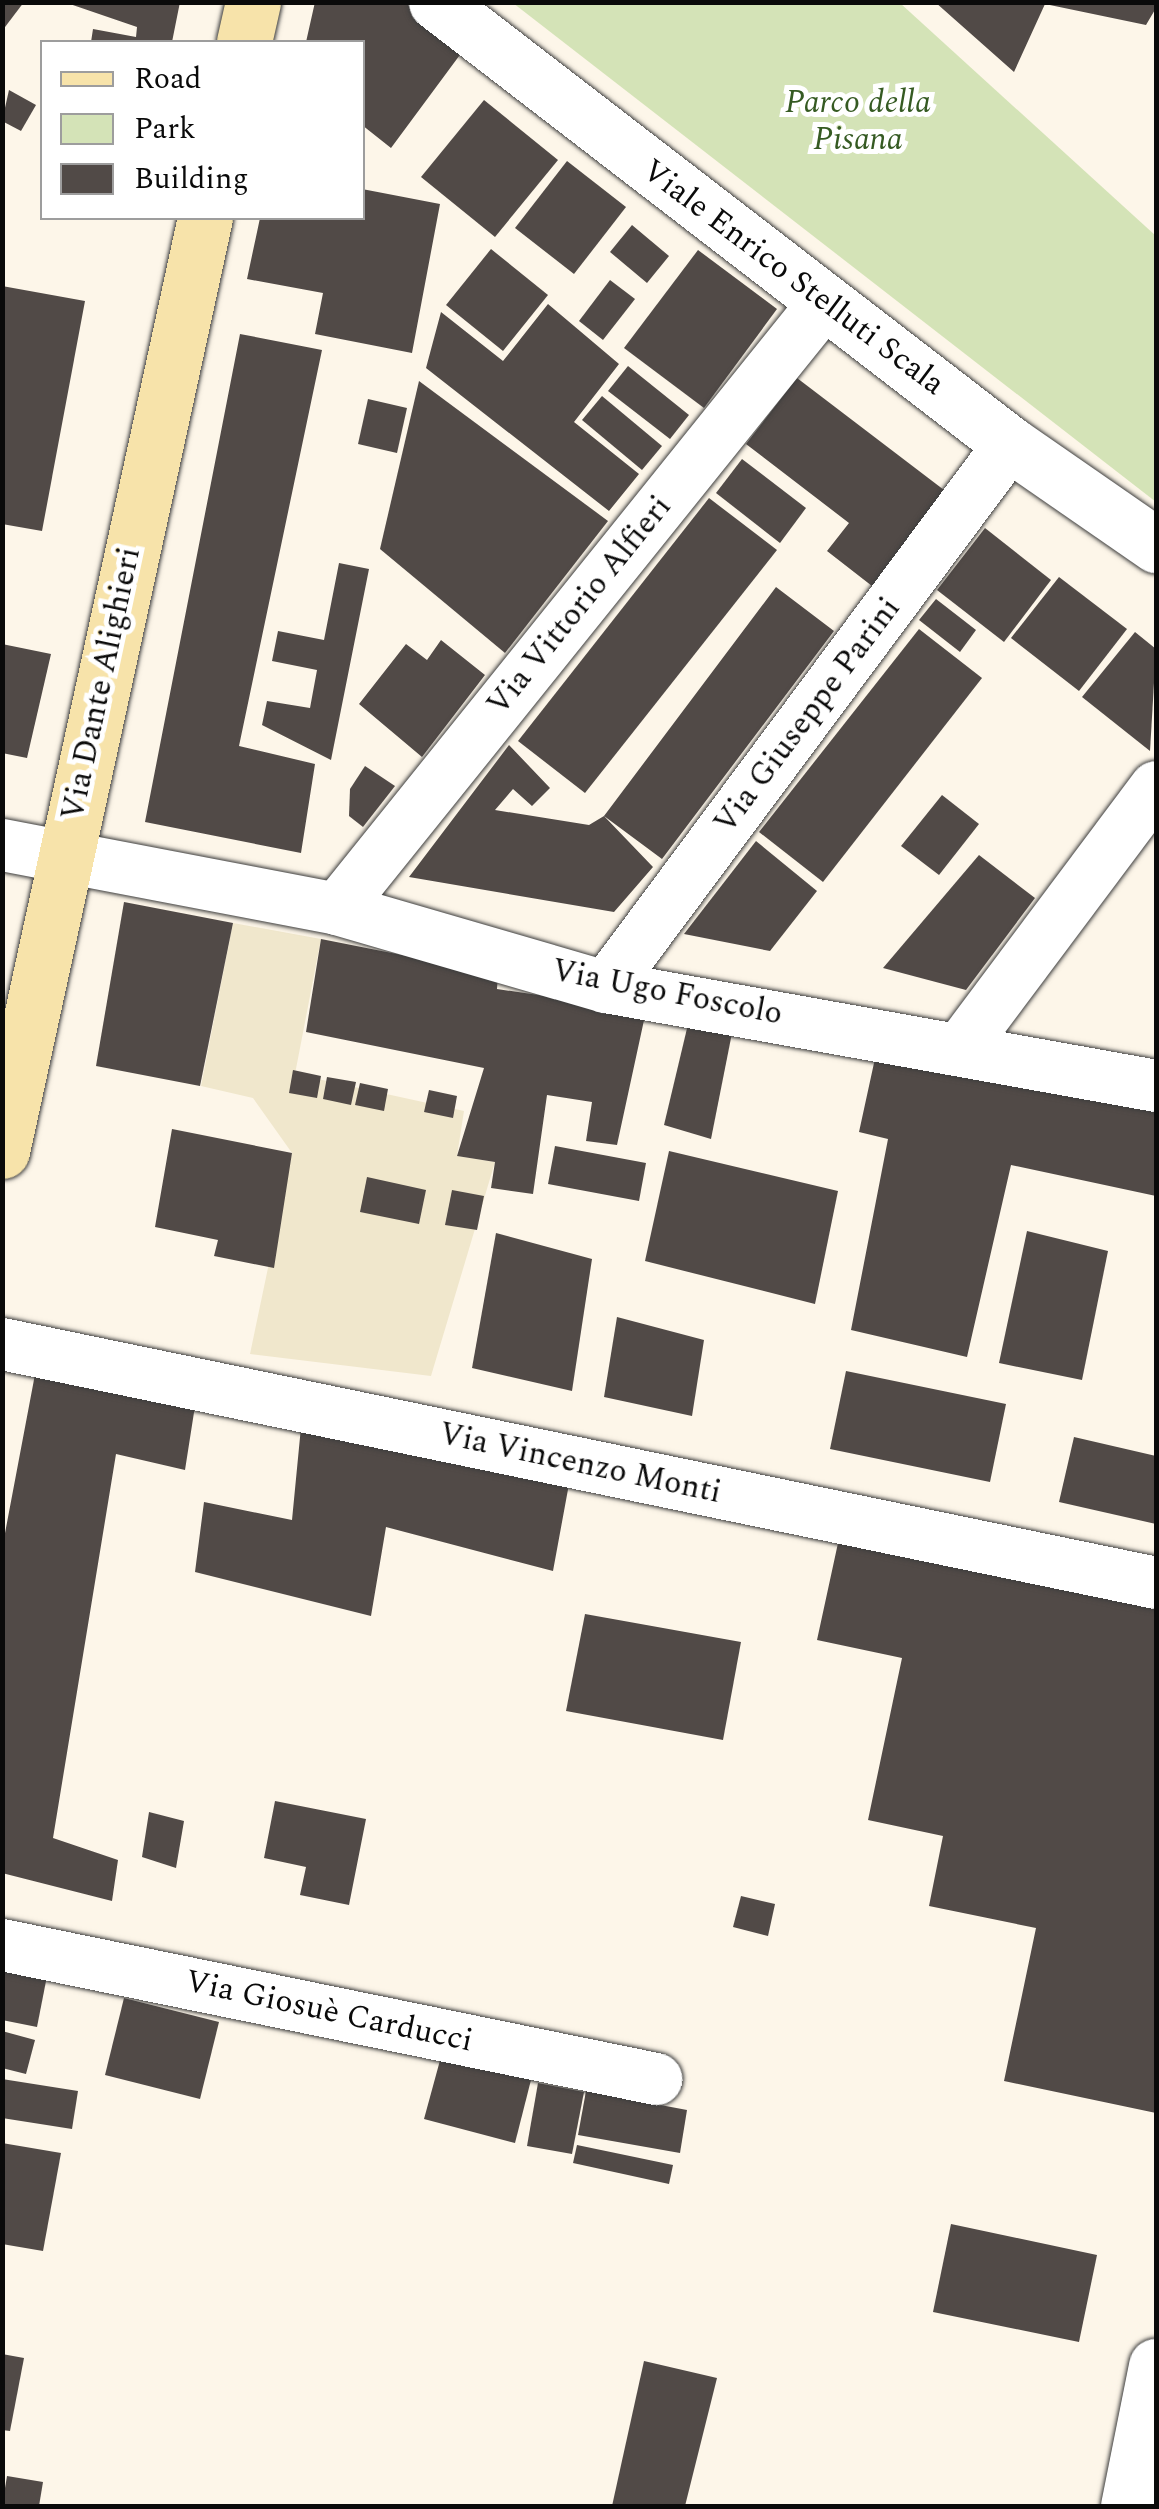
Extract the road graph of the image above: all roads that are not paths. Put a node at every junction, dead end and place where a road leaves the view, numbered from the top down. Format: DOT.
graph roads {
  1 [pos="253,2"];
  2 [pos="436,2"];
  3 [pos="244,40"];
  4 [pos="205,220"];
  5 [pos="824,303"];
  6 [pos="1010,444"];
  7 [pos="1156,544"];
  8 [pos="1156,787"];
  9 [pos="2,845"];
  10 [pos="64,857"];
  11 [pos="337,909"];
  12 [pos="606,987"];
  13 [pos="963,1045"];
  14 [pos="1156,1086"];
  15 [pos="2,1151"];
  16 [pos="2,1344"];
  17 [pos="1156,1584"];
  18 [pos="2,1945"];
  19 [pos="656,2080"];
  20 [pos="1156,2366"];
  21 [pos="1128,2506"];
  1 -- 3 [label="main road"];
  2 -- 5 [label="street, Viale Enrico Stelluti Scala"];
  4 -- 10 [label="main road, Via Dante Alighieri"];
  5 -- 6 [label="street, Viale Enrico Stelluti Scala"];
  5 -- 11 [label="street, Via Vittorio Alfieri"];
  6 -- 7 [label="street, Viale Enrico Stelluti Scala"];
  6 -- 12 [label="street, Via Giuseppe Parini"];
  8 -- 13 [label="street"];
  9 -- 10 [label="street, Via Ugo Foscolo"];
  10 -- 11 [label="street, Via Ugo Foscolo"];
  10 -- 15 [label="main road, Via Dante Alighieri"];
  11 -- 12 [label="street, Via Ugo Foscolo"];
  12 -- 13 [label="street, Via Ugo Foscolo"];
  13 -- 14 [label="street, Via Ugo Foscolo"];
  16 -- 17 [label="street, Via Vincenzo Monti"];
  18 -- 19 [label="street, Via Giosuè Carducci"];
  20 -- 21 [label="street"];
}
